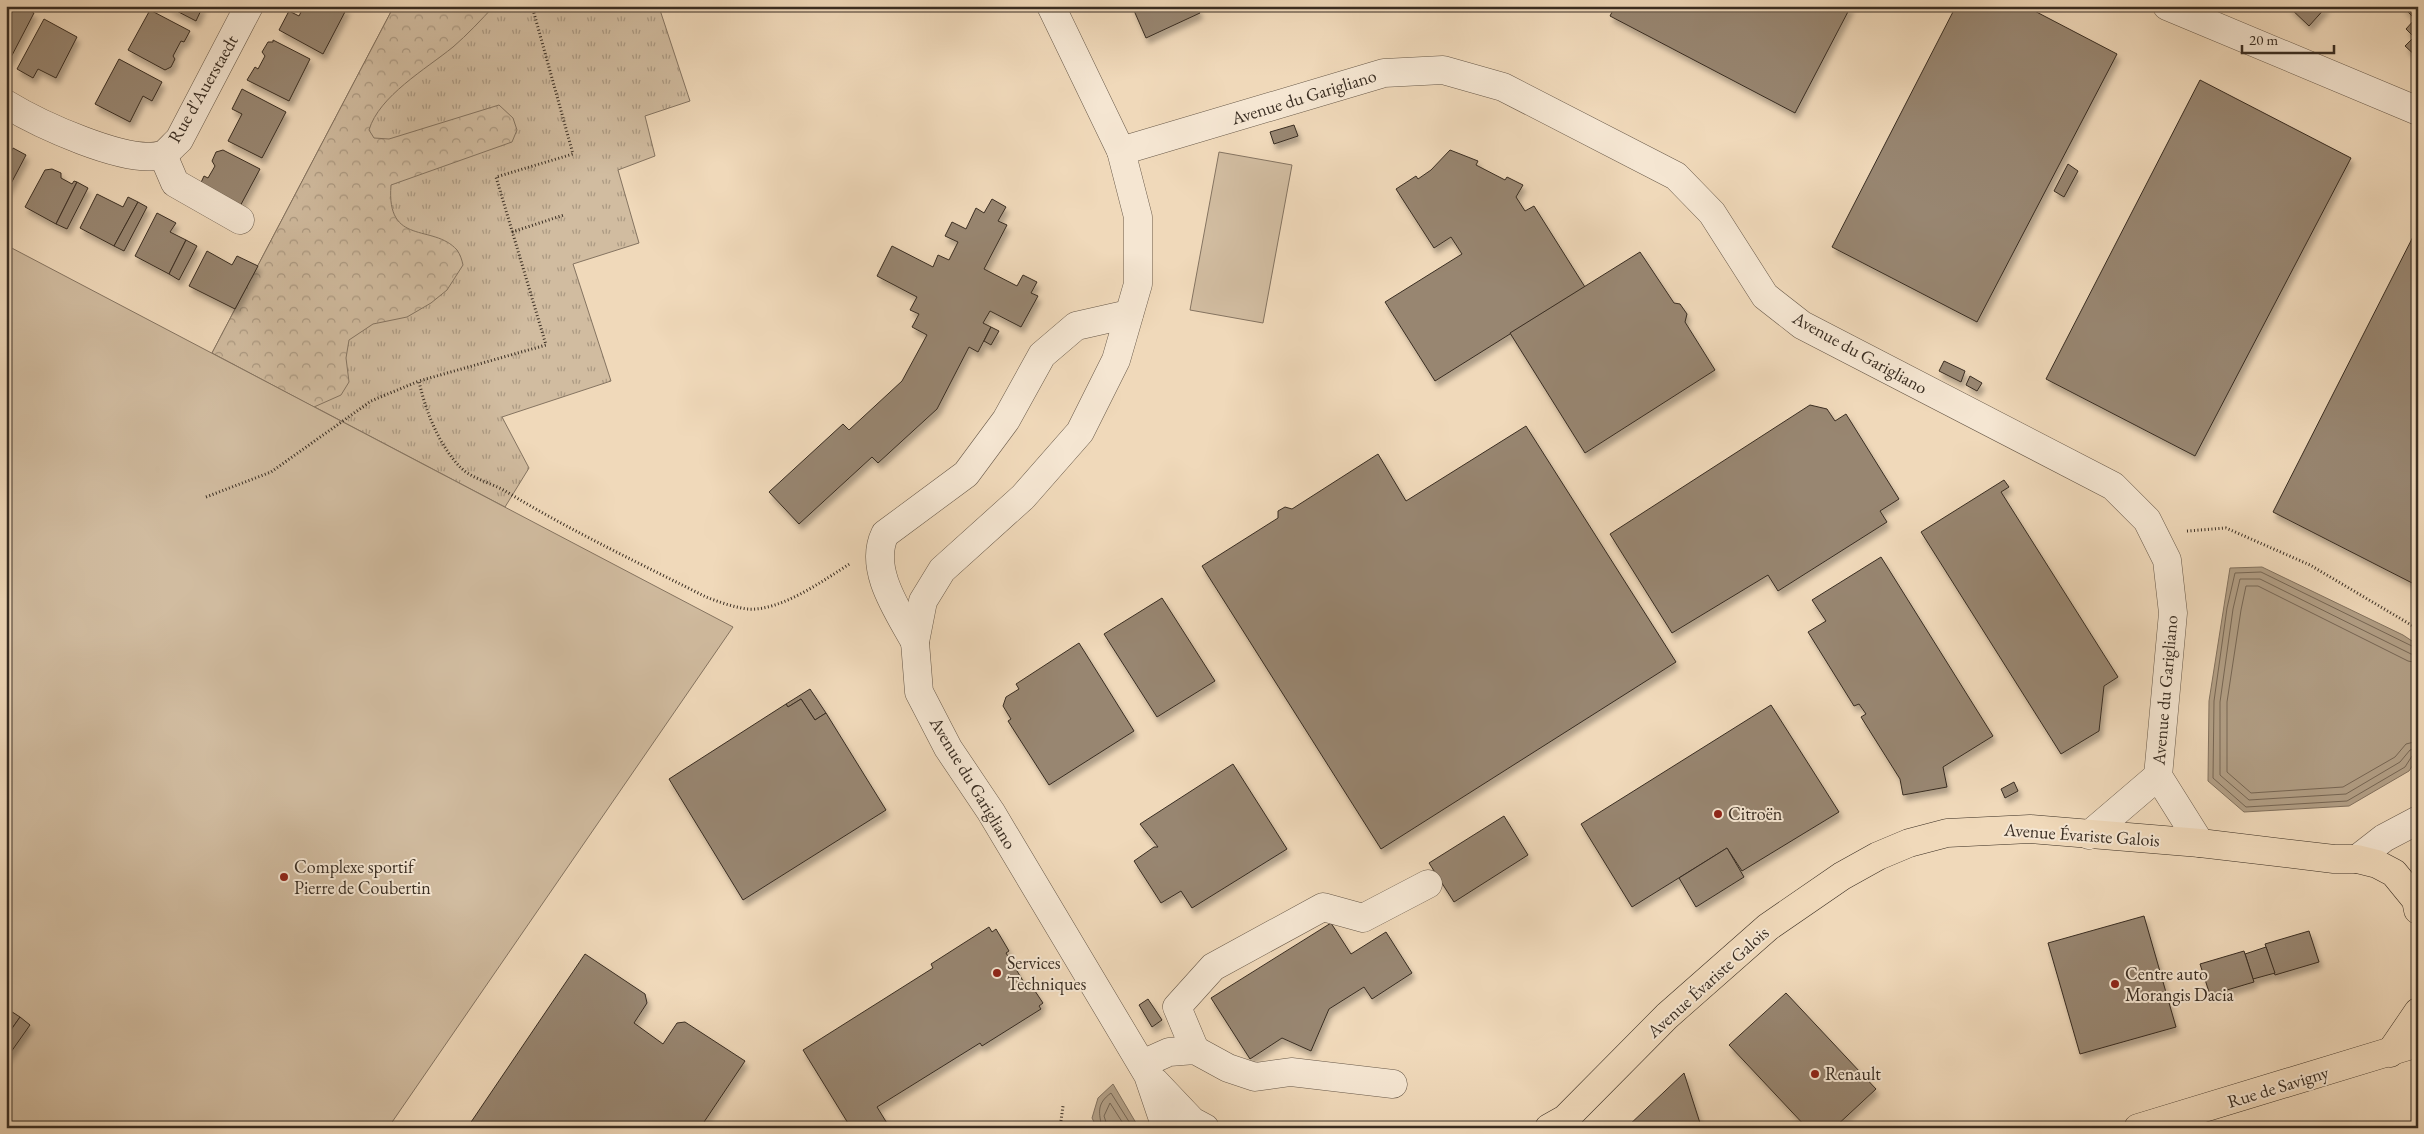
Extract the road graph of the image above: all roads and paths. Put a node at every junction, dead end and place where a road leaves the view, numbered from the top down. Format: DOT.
graph roads {
  1 [pos="249,6"];
  2 [pos="532,6"];
  3 [pos="1051,6"];
  4 [pos="2167,6"];
  5 [pos="6,104"];
  6 [pos="2418,110"];
  7 [pos="1121,151"];
  8 [pos="163,155"];
  9 [pos="564,216"];
  10 [pos="240,220"];
  11 [pos="512,232"];
  12 [pos="1129,314"];
  13 [pos="419,381"];
  14 [pos="206,497"];
  15 [pos="2187,531"];
  16 [pos="879,546"];
  17 [pos="2418,629"];
  18 [pos="915,642"];
  19 [pos="2158,776"];
  20 [pos="2418,820"];
  21 [pos="2089,835"];
  22 [pos="2200,843"];
  23 [pos="2357,859"];
  24 [pos="1428,884"];
  25 [pos="2418,910"];
  26 [pos="2418,1012"];
  27 [pos="2418,1044"];
  28 [pos="1195,1050"];
  29 [pos="2390,1053"];
  30 [pos="1145,1070"];
  31 [pos="1392,1084"];
  32 [pos="1063,1106"];
  33 [pos="1557,1125"];
  34 [pos="1060,1128"];
  35 [pos="1166,1128"];
  36 [pos="1205,1128"];
  37 [pos="2138,1128"];
  1 -- 8 [label="street, Rue d'Auerstaedt"];
  2 -- 11 [label="path"];
  3 -- 7 [label="street"];
  4 -- 6 [label="street"];
  5 -- 8 [label="street, Rue d'Auerstaedt"];
  7 -- 12 [label="street, Avenue du Garigliano"];
  7 -- 19 [label="street, Avenue du Garigliano"];
  8 -- 10 [label="street"];
  9 -- 11 [label="path"];
  11 -- 13 [label="path"];
  12 -- 16 [label="street"];
  12 -- 18 [label="street, Avenue du Garigliano"];
  13 -- 14 [label="path"];
  13 -- 16 [label="path"];
  15 -- 17 [label="path"];
  16 -- 18 [label="street"];
  18 -- 30 [label="street, Avenue du Garigliano"];
  19 -- 21 [label="street, Avenue du Garigliano"];
  19 -- 22 [label="street, Avenue du Garigliano"];
  20 -- 23 [label="street"];
  21 -- 22 [label="main road, Avenue Évariste Galois"];
  21 -- 33 [label="main road, Avenue Évariste Galois"];
  22 -- 23 [label="main road, Avenue Évariste Galois"];
  23 -- 25 [label="main road, Avenue Évariste Galois"];
  24 -- 28 [label="street"];
  26 -- 29 [label="main road"];
  27 -- 29 [label="main road, Rue de Savigny"];
  28 -- 30 [label="street"];
  28 -- 31 [label="street"];
  29 -- 37 [label="main road, Rue de Savigny"];
  30 -- 35 [label="street, Avenue du Garigliano"];
  30 -- 36 [label="street, Avenue du Garigliano"];
  32 -- 34 [label="path"];
}
